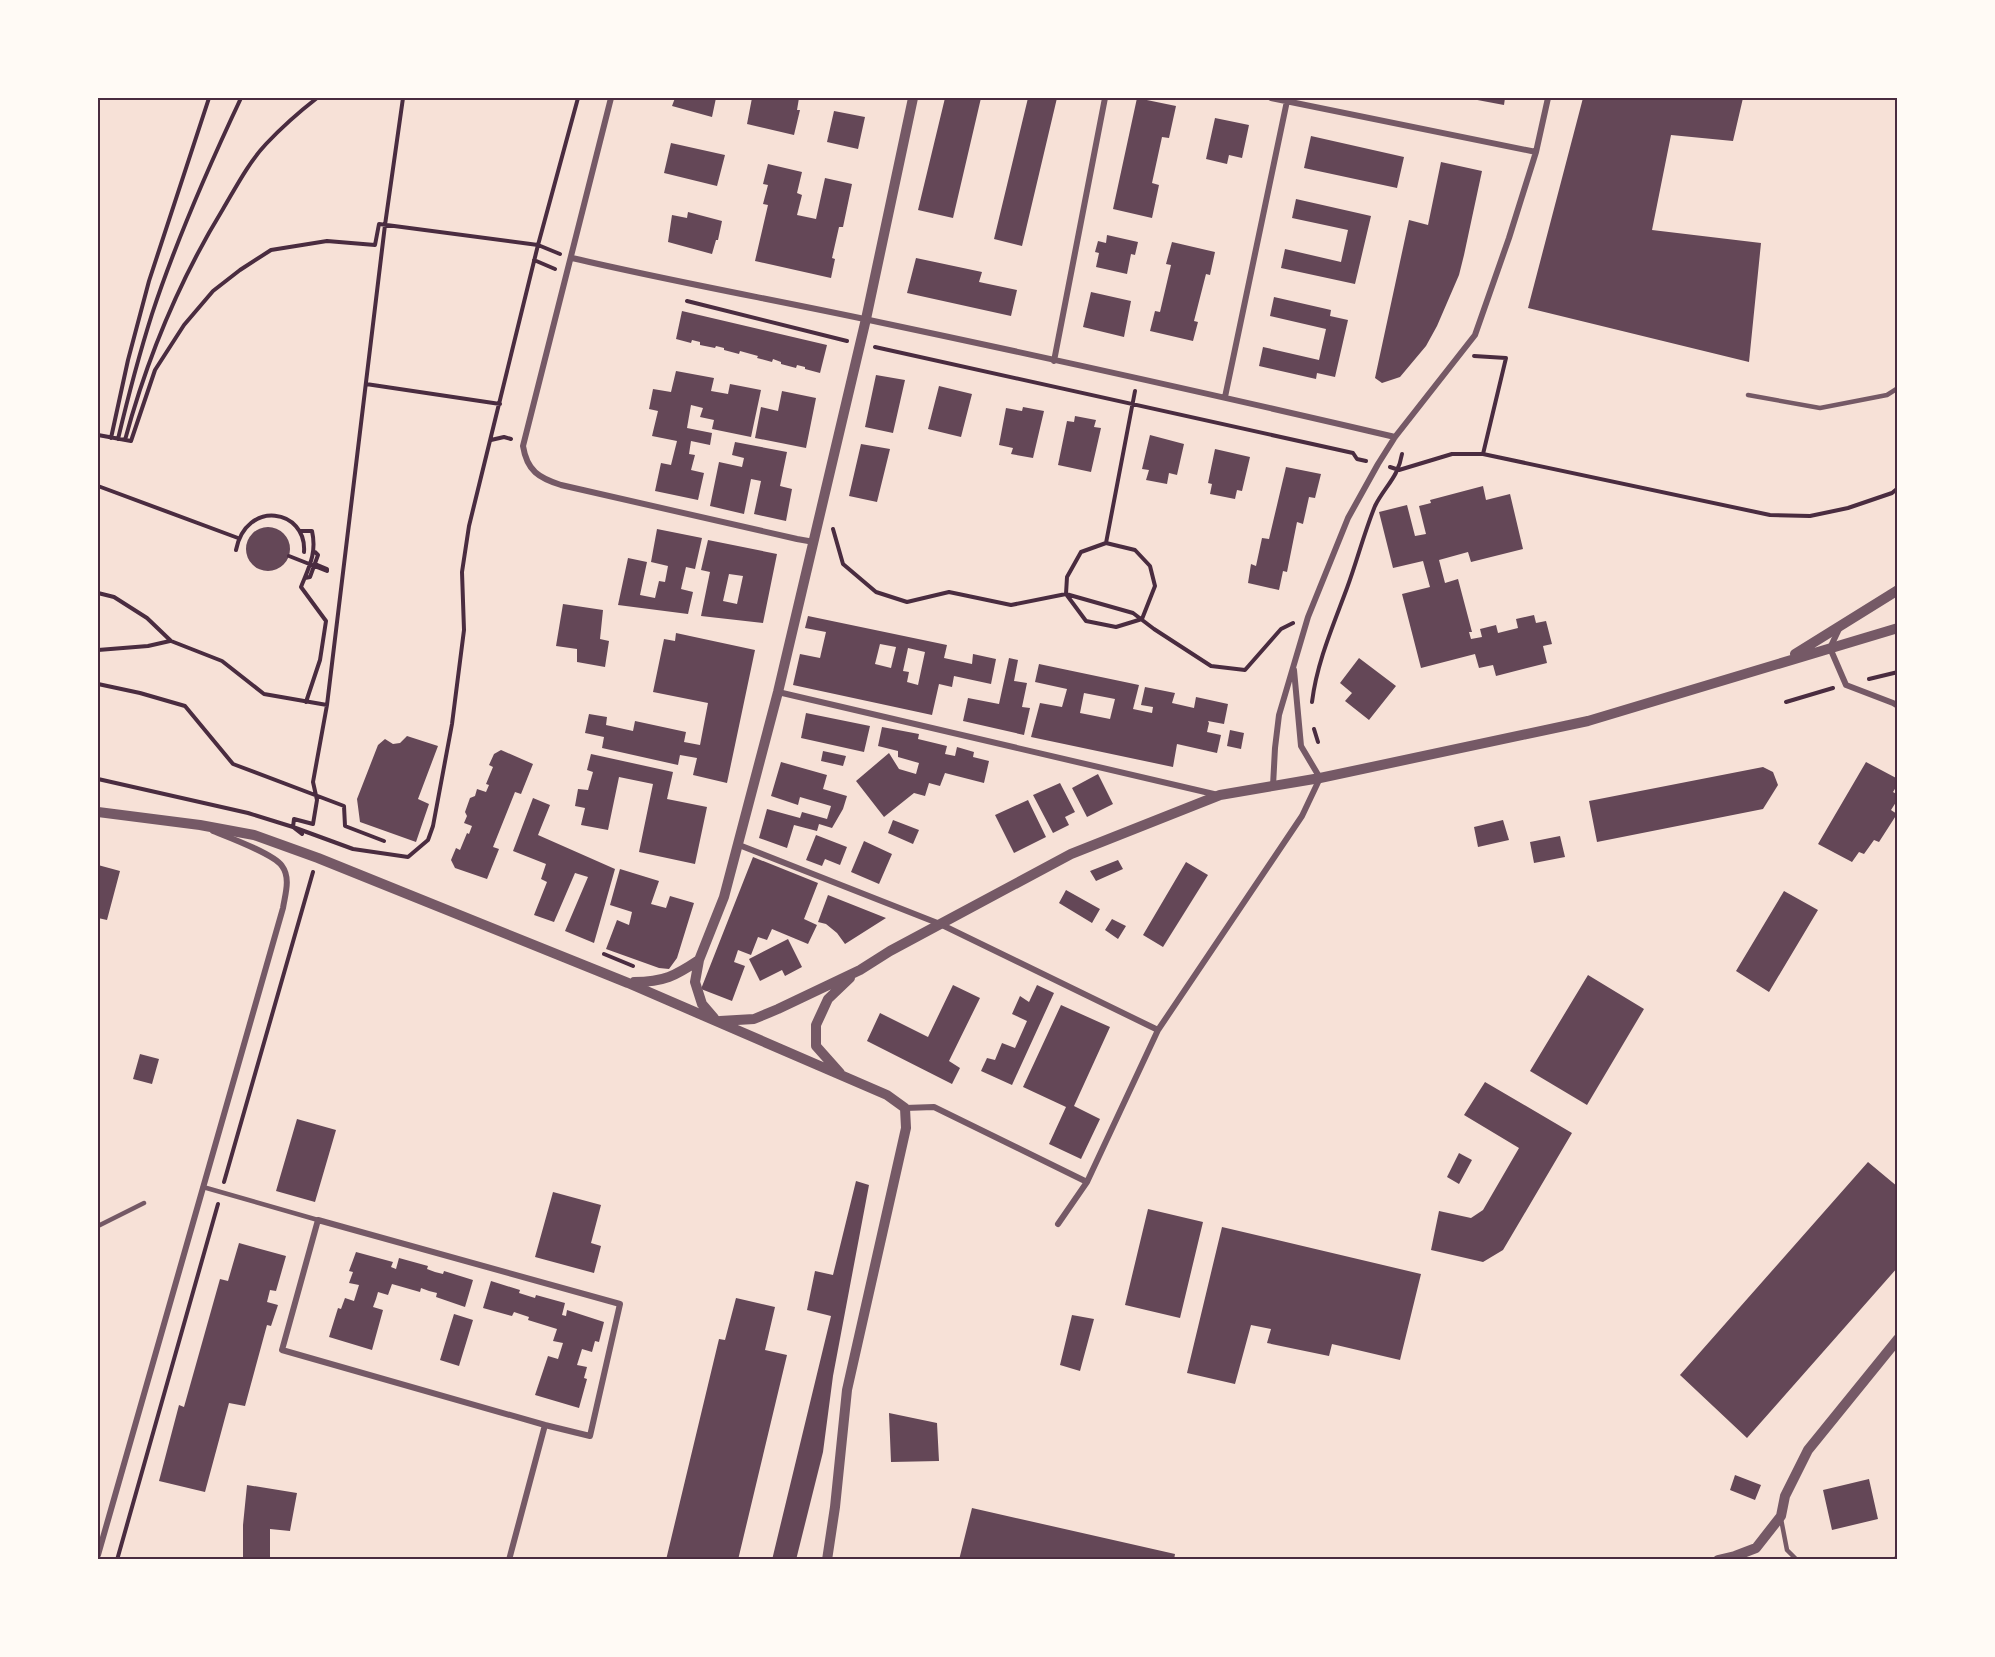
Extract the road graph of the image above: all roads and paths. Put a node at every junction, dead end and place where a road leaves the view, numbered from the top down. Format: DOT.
graph roads {
  1 [pos="209,98"];
  2 [pos="241,98"];
  3 [pos="317,98"];
  4 [pos="403,98"];
  5 [pos="578,98"];
  6 [pos="611,98"];
  7 [pos="913,98"];
  8 [pos="1105,98"];
  9 [pos="1271,98"];
  10 [pos="1548,98"];
  11 [pos="1287,101"];
  12 [pos="1536,152"];
  13 [pos="386,225"];
  14 [pos="538,245"];
  15 [pos="572,258"];
  16 [pos="534,260"];
  17 [pos="556,269"];
  18 [pos="687,301"];
  19 [pos="852,317"];
  20 [pos="866,319"];
  21 [pos="846,341"];
  22 [pos="860,344"];
  23 [pos="843,352"];
  24 [pos="1054,361"];
  25 [pos="1470,362"];
  26 [pos="1137,379"];
  27 [pos="366,384"];
  28 [pos="1898,388"];
  29 [pos="1748,395"];
  30 [pos="1225,397"];
  31 [pos="500,404"];
  32 [pos="1132,404"];
  33 [pos="98,435"];
  34 [pos="1395,437"];
  35 [pos="111,438"];
  36 [pos="118,439"];
  37 [pos="125,440"];
  38 [pos="491,440"];
  39 [pos="524,443"];
  40 [pos="1402,452"];
  41 [pos="1483,454"];
  42 [pos="1357,459"];
  43 [pos="1399,470"];
  44 [pos="98,486"];
  45 [pos="1898,488"];
  46 [pos="820,516"];
  47 [pos="300,531"];
  48 [pos="238,538"];
  49 [pos="814,542"];
  50 [pos="1106,543"];
  51 [pos="236,550"];
  52 [pos="315,551"];
  53 [pos="304,552"];
  54 [pos="288,556"];
  55 [pos="315,565"];
  56 [pos="304,578"];
  57 [pos="1898,590"];
  58 [pos="98,593"];
  59 [pos="1066,594"];
  60 [pos="1308,617"];
  61 [pos="1142,619"];
  62 [pos="1841,626"];
  63 [pos="1898,628"];
  64 [pos="171,641"];
  65 [pos="1830,648"];
  66 [pos="98,650"];
  67 [pos="1782,662"];
  68 [pos="1294,666"];
  69 [pos="98,684"];
  70 [pos="778,692"];
  71 [pos="306,702"];
  72 [pos="1311,703"];
  73 [pos="327,705"];
  74 [pos="1898,706"];
  75 [pos="1313,724"];
  76 [pos="1318,742"];
  77 [pos="1320,778"];
  78 [pos="98,779"];
  79 [pos="1273,786"];
  80 [pos="316,795"];
  81 [pos="1220,795"];
  82 [pos="98,812"];
  83 [pos="200,825"];
  84 [pos="293,827"];
  85 [pos="307,837"];
  86 [pos="384,841"];
  87 [pos="739,845"];
  88 [pos="940,924"];
  89 [pos="602,953"];
  90 [pos="699,960"];
  91 [pos="640,969"];
  92 [pos="860,970"];
  93 [pos="628,982"];
  94 [pos="717,1021"];
  95 [pos="1158,1030"];
  96 [pos="843,1075"];
  97 [pos="905,1108"];
  98 [pos="1087,1182"];
  99 [pos="203,1187"];
  100 [pos="144,1203"];
  101 [pos="318,1220"];
  102 [pos="1058,1224"];
  103 [pos="98,1226"];
  104 [pos="1898,1339"];
  105 [pos="545,1425"];
  106 [pos="1781,1516"];
  107 [pos="98,1555"];
  108 [pos="1898,1558"];
  109 [pos="509,1560"];
  110 [pos="827,1560"];
  111 [pos="1718,1560"];
  112 [pos="1797,1560"];
  113 [pos="1892,1560"];
  1 -- 35 [label="path"];
  2 -- 36 [label="path"];
  3 -- 37 [label="path"];
  4 -- 13 [label="path"];
  5 -- 14 [label="path"];
  6 -- 15 [label="street"];
  7 -- 20 [label="street"];
  8 -- 24 [label="street"];
  9 -- 11 [label="street"];
  10 -- 12 [label="street"];
  11 -- 12 [label="street"];
  11 -- 30 [label="street"];
  12 -- 34 [label="street"];
  13 -- 14 [label="path"];
  13 -- 27 [label="path"];
  13 -- 37 [label="path"];
  14 -- 15 [label="path"];
  14 -- 16 [label="path"];
  15 -- 19 [label="street"];
  15 -- 39 [label="street"];
  16 -- 17 [label="path"];
  16 -- 31 [label="path"];
  18 -- 21 [label="path"];
  19 -- 20 [label="street"];
  19 -- 21 [label="path"];
  20 -- 22 [label="street"];
  20 -- 24 [label="street"];
  21 -- 22 [label="path"];
  21 -- 23 [label="path"];
  22 -- 32 [label="path"];
  22 -- 46 [label="street"];
  24 -- 26 [label="street"];
  25 -- 41 [label="path"];
  26 -- 30 [label="street"];
  26 -- 32 [label="path"];
  27 -- 31 [label="path"];
  27 -- 73 [label="path"];
  28 -- 29 [label="lane"];
  30 -- 34 [label="street"];
  31 -- 38 [label="path"];
  32 -- 42 [label="path"];
  32 -- 50 [label="path"];
  33 -- 35 [label="path"];
  34 -- 60 [label="street"];
  35 -- 36 [label="path"];
  36 -- 37 [label="path"];
  38 -- 39 [label="path"];
  38 -- 84 [label="path"];
  39 -- 49 [label="street"];
  40 -- 43 [label="path"];
  41 -- 43 [label="path"];
  41 -- 45 [label="path"];
  43 -- 72 [label="path"];
  44 -- 48 [label="path"];
  46 -- 49 [label="street"];
  46 -- 59 [label="path"];
  47 -- 48 [label="path"];
  47 -- 52 [label="path"];
  47 -- 53 [label="path"];
  48 -- 51 [label="path"];
  49 -- 70 [label="street"];
  50 -- 59 [label="path"];
  50 -- 61 [label="path"];
  52 -- 55 [label="path"];
  52 -- 56 [label="path"];
  54 -- 55 [label="path"];
  55 -- 56 [label="path"];
  56 -- 71 [label="path"];
  57 -- 62 [label="street"];
  58 -- 64 [label="path"];
  59 -- 61 [label="path"];
  59 -- 61 [label="path"];
  60 -- 61 [label="path"];
  60 -- 68 [label="street"];
  62 -- 65 [label="street"];
  62 -- 67 [label="street"];
  63 -- 65 [label="street"];
  64 -- 66 [label="path"];
  64 -- 71 [label="path"];
  65 -- 67 [label="street"];
  65 -- 74 [label="street"];
  67 -- 77 [label="street"];
  68 -- 77 [label="street"];
  68 -- 79 [label="street"];
  69 -- 80 [label="path"];
  70 -- 81 [label="street"];
  70 -- 87 [label="street"];
  71 -- 73 [label="path"];
  73 -- 80 [label="path"];
  75 -- 76 [label="path"];
  77 -- 79 [label="street"];
  77 -- 95 [label="street"];
  78 -- 84 [label="path"];
  79 -- 81 [label="street"];
  80 -- 84 [label="path"];
  80 -- 86 [label="path"];
  81 -- 88 [label="street"];
  82 -- 83 [label="street"];
  83 -- 93 [label="street"];
  83 -- 99 [label="street"];
  84 -- 85 [label="path"];
  87 -- 88 [label="street"];
  87 -- 90 [label="street"];
  88 -- 92 [label="street"];
  88 -- 95 [label="street"];
  89 -- 91 [label="path"];
  90 -- 93 [label="street"];
  90 -- 94 [label="street"];
  92 -- 94 [label="street"];
  92 -- 96 [label="street"];
  93 -- 94 [label="street"];
  94 -- 96 [label="street"];
  95 -- 98 [label="street"];
  96 -- 97 [label="street"];
  97 -- 98 [label="street"];
  97 -- 110 [label="street"];
  98 -- 102 [label="street"];
  99 -- 101 [label="lane"];
  99 -- 107 [label="street"];
  100 -- 103 [label="lane"];
  101 -- 105 [label="street"];
  101 -- 105 [label="street"];
  104 -- 106 [label="street"];
  105 -- 109 [label="street"];
  106 -- 111 [label="street"];
  106 -- 112 [label="lane"];
  108 -- 113 [label="lane"];
}
